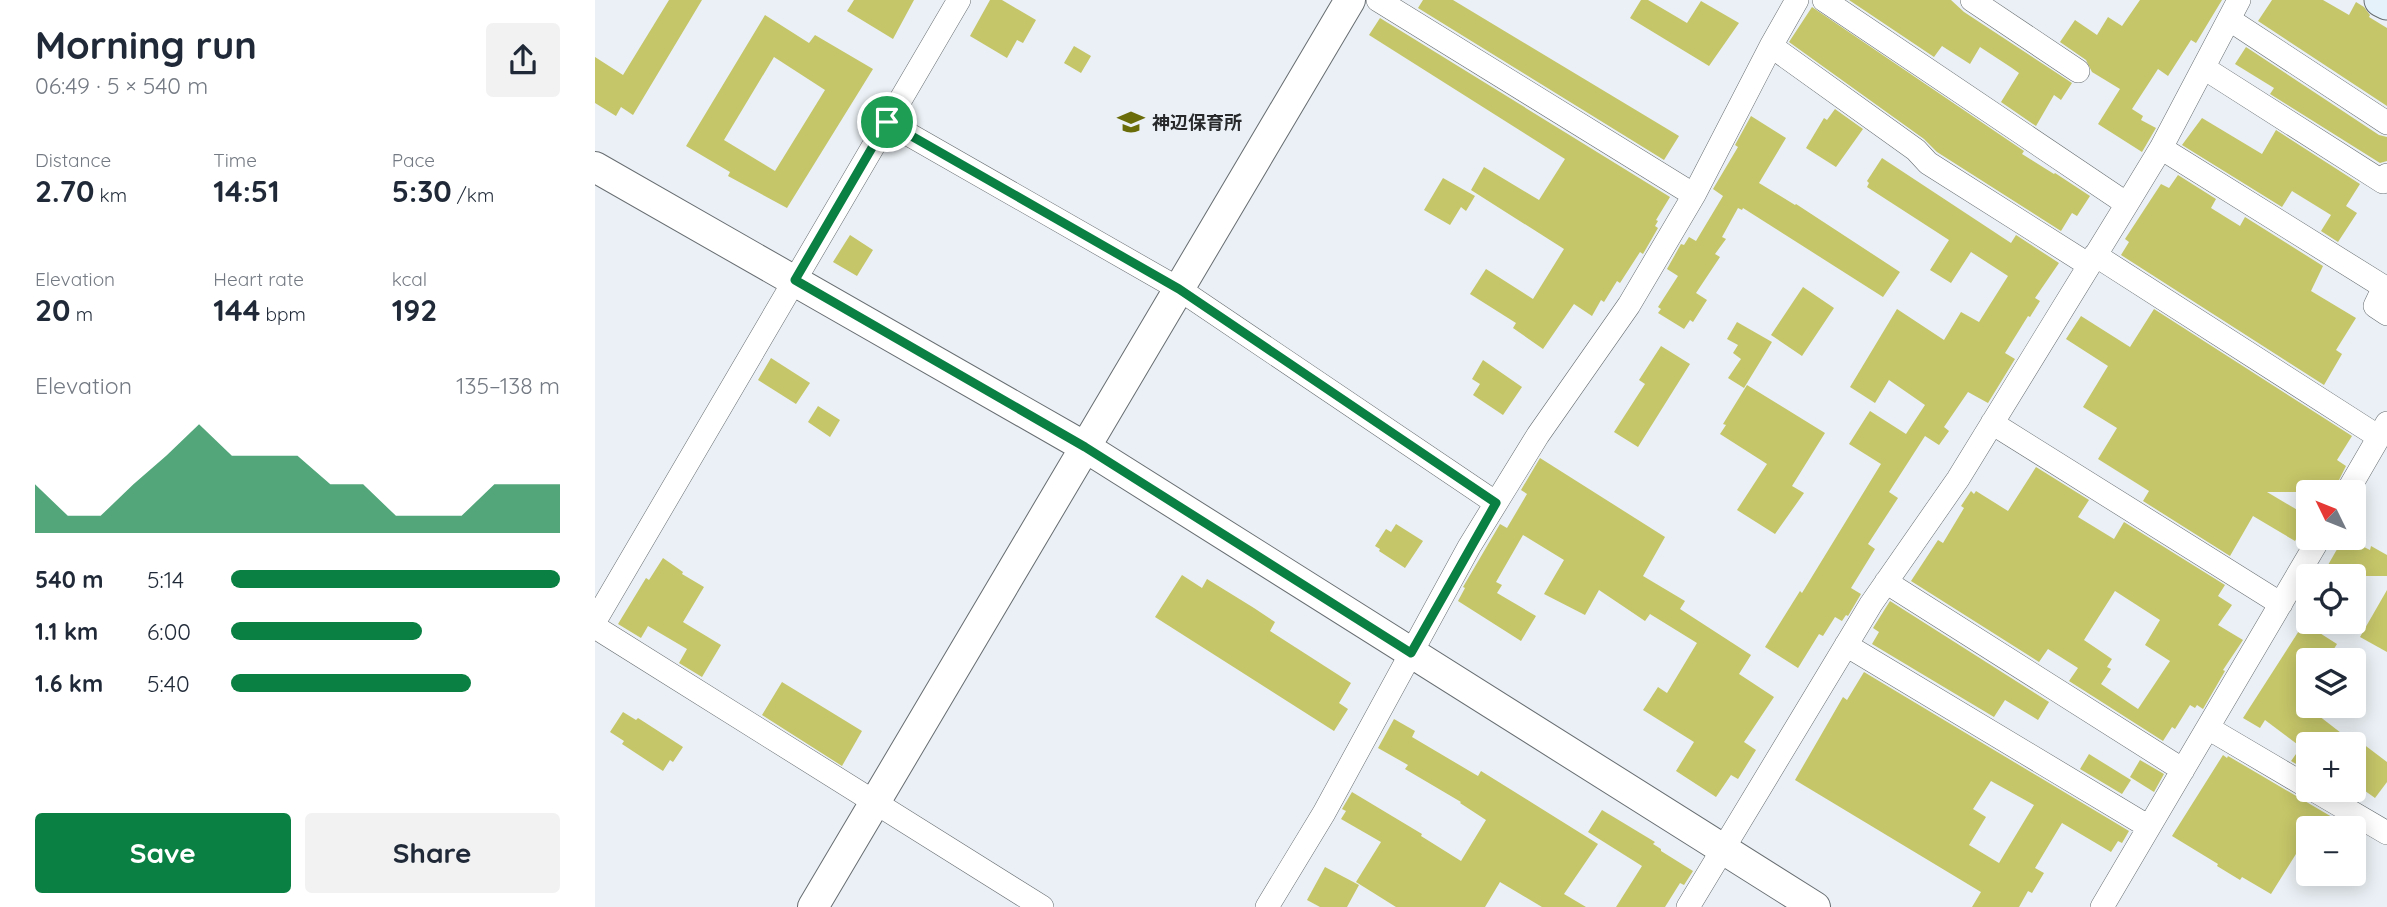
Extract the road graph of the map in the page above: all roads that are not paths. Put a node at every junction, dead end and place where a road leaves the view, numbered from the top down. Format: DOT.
graph roads {
  1 [pos="959,0"];
  2 [pos="1350,0"];
  3 [pos="1378,0"];
  4 [pos="1797,0"];
  5 [pos="1824,0"];
  6 [pos="1972,0"];
  7 [pos="2381,0"];
  8 [pos="2387,4"];
  9 [pos="2235,10"];
  10 [pos="1771,46"];
  11 [pos="2204,68"];
  12 [pos="2078,71"];
  13 [pos="887,122"];
  14 [pos="2387,123"];
  15 [pos="2161,148"];
  16 [pos="595,167"];
  17 [pos="2387,175"];
  18 [pos="1694,195"];
  19 [pos="2127,204"];
  20 [pos="2092,260"];
  21 [pos="795,280"];
  22 [pos="1179,289"];
  23 [pos="2387,314"];
  24 [pos="1992,423"];
  25 [pos="2383,430"];
  26 [pos="1085,447"];
  27 [pos="2354,480"];
  28 [pos="1496,503"];
  29 [pos="2312,550"];
  30 [pos="1885,582"];
  31 [pos="2281,604"];
  32 [pos="595,621"];
  33 [pos="595,627"];
  34 [pos="1846,645"];
  35 [pos="1411,653"];
  36 [pos="2208,728"];
  37 [pos="2183,770"];
  38 [pos="2296,780"];
  39 [pos="874,802"];
  40 [pos="2334,802"];
  41 [pos="2149,827"];
  42 [pos="2387,833"];
  43 [pos="1723,848"];
  44 [pos="813,907"];
  45 [pos="1042,907"];
  46 [pos="1267,907"];
  47 [pos="1688,907"];
  48 [pos="1815,907"];
  49 [pos="2102,907"];
  1 -- 13 [label="street"];
  2 -- 22 [label="street"];
  3 -- 18 [label="street"];
  4 -- 10 [label="street"];
  5 -- 19 [label="street"];
  6 -- 12 [label="street"];
  7 -- 8 [label="main road"];
  9 -- 11 [label="street"];
  9 -- 14 [label="street"];
  10 -- 18 [label="street"];
  10 -- 20 [label="street"];
  11 -- 15 [label="street"];
  11 -- 17 [label="street"];
  13 -- 21 [label="street"];
  13 -- 22 [label="street"];
  15 -- 19 [label="street"];
  15 -- 23 [label="street"];
  16 -- 21 [label="street"];
  18 -- 28 [label="street"];
  19 -- 20 [label="street"];
  20 -- 24 [label="street"];
  20 -- 25 [label="street"];
  21 -- 26 [label="street"];
  21 -- 32 [label="street"];
  22 -- 26 [label="street"];
  22 -- 28 [label="street"];
  24 -- 30 [label="street"];
  24 -- 31 [label="street"];
  25 -- 27 [label="street"];
  26 -- 35 [label="street"];
  26 -- 39 [label="street"];
  28 -- 35 [label="street"];
  29 -- 31 [label="street"];
  30 -- 34 [label="street"];
  30 -- 37 [label="street"];
  31 -- 36 [label="street"];
  33 -- 39 [label="street"];
  34 -- 41 [label="street"];
  34 -- 43 [label="street"];
  35 -- 43 [label="street"];
  35 -- 46 [label="street"];
  36 -- 37 [label="street"];
  36 -- 38 [label="street"];
  37 -- 41 [label="street"];
  39 -- 44 [label="street"];
  39 -- 45 [label="street"];
  40 -- 42 [label="street"];
  41 -- 49 [label="street"];
  43 -- 47 [label="street"];
  43 -- 48 [label="street"];
}
